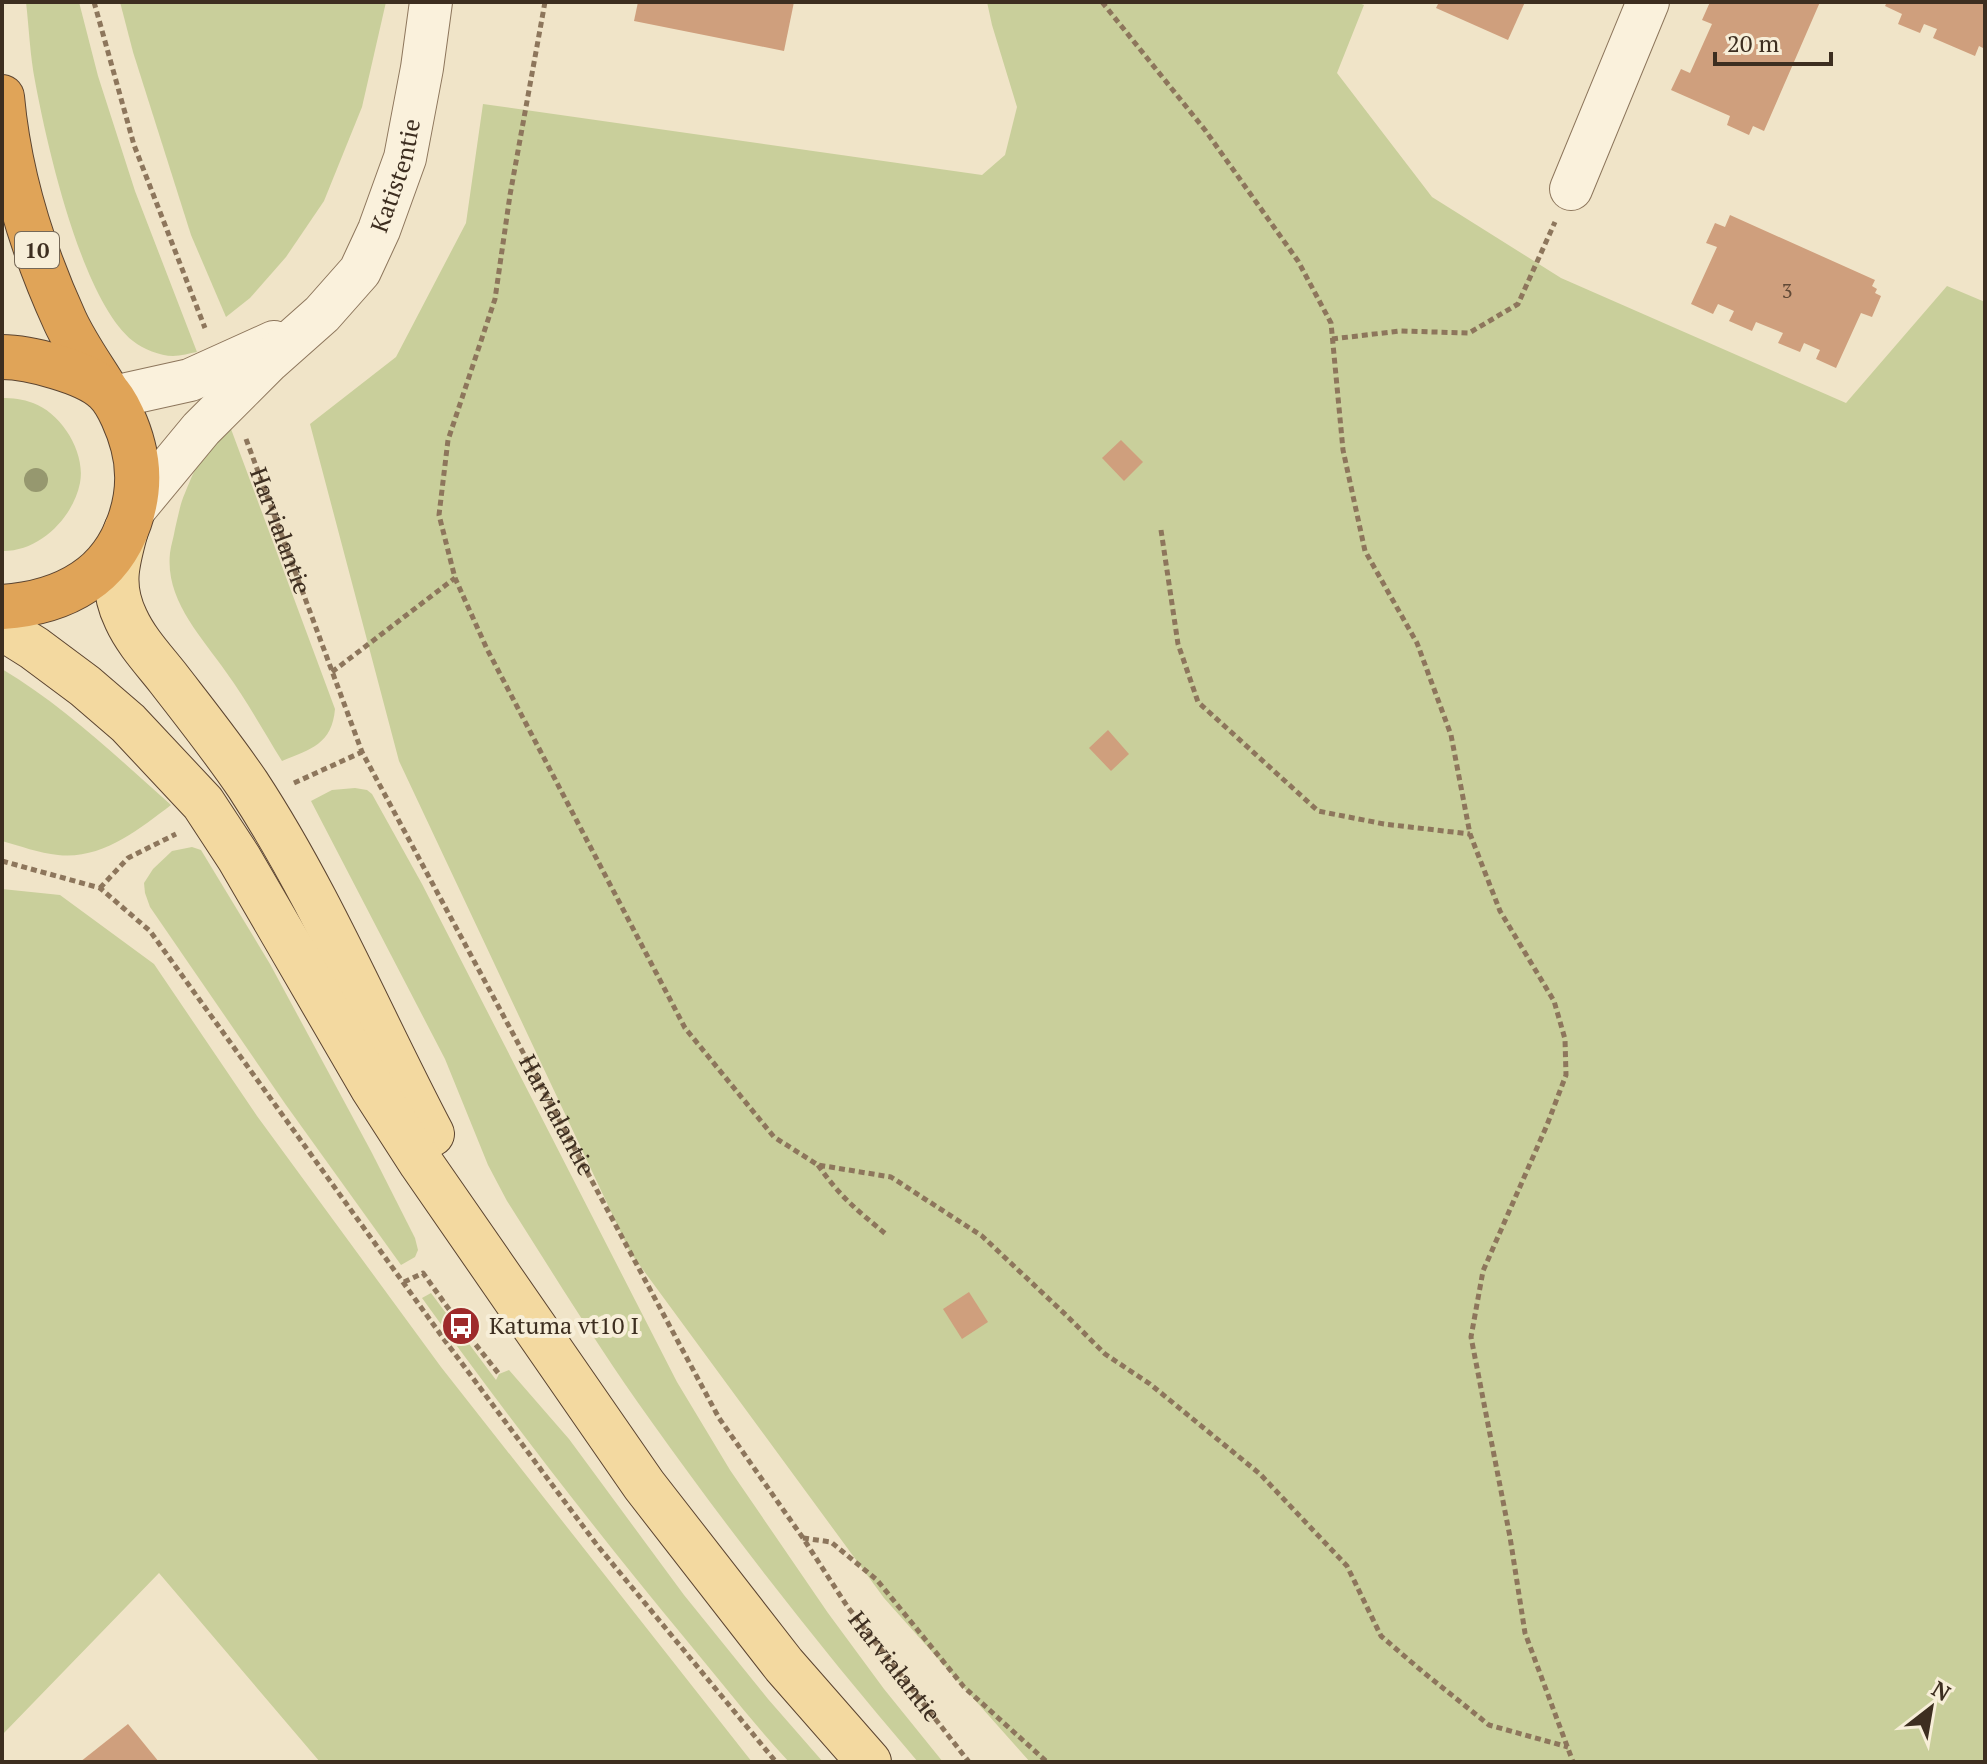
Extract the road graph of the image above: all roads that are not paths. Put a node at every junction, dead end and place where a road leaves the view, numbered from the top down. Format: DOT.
graph roads {
  1 [pos="431,2"];
  2 [pos="1648,2"];
  3 [pos="2,97"];
  4 [pos="1571,189"];
  5 [pos="307,326"];
  6 [pos="2,357"];
  7 [pos="108,392"];
  8 [pos="130,520"];
  9 [pos="2,607"];
  10 [pos="2,628"];
  11 [pos="526,1314"];
  12 [pos="869,1762"];
  1 -- 5 [label="street, Katistentie"];
  2 -- 4 [label="street"];
  3 -- 7 [label="highway, 10"];
  5 -- 7 [label="street, Katistentie"];
  5 -- 8 [label="street, Katistentie"];
  6 -- 7 [label="highway"];
  7 -- 8 [label="highway, 10"];
  8 -- 9 [label="highway, 10"];
  8 -- 11 [label="main road"];
  10 -- 11 [label="main road"];
  11 -- 12 [label="main road"];
}
